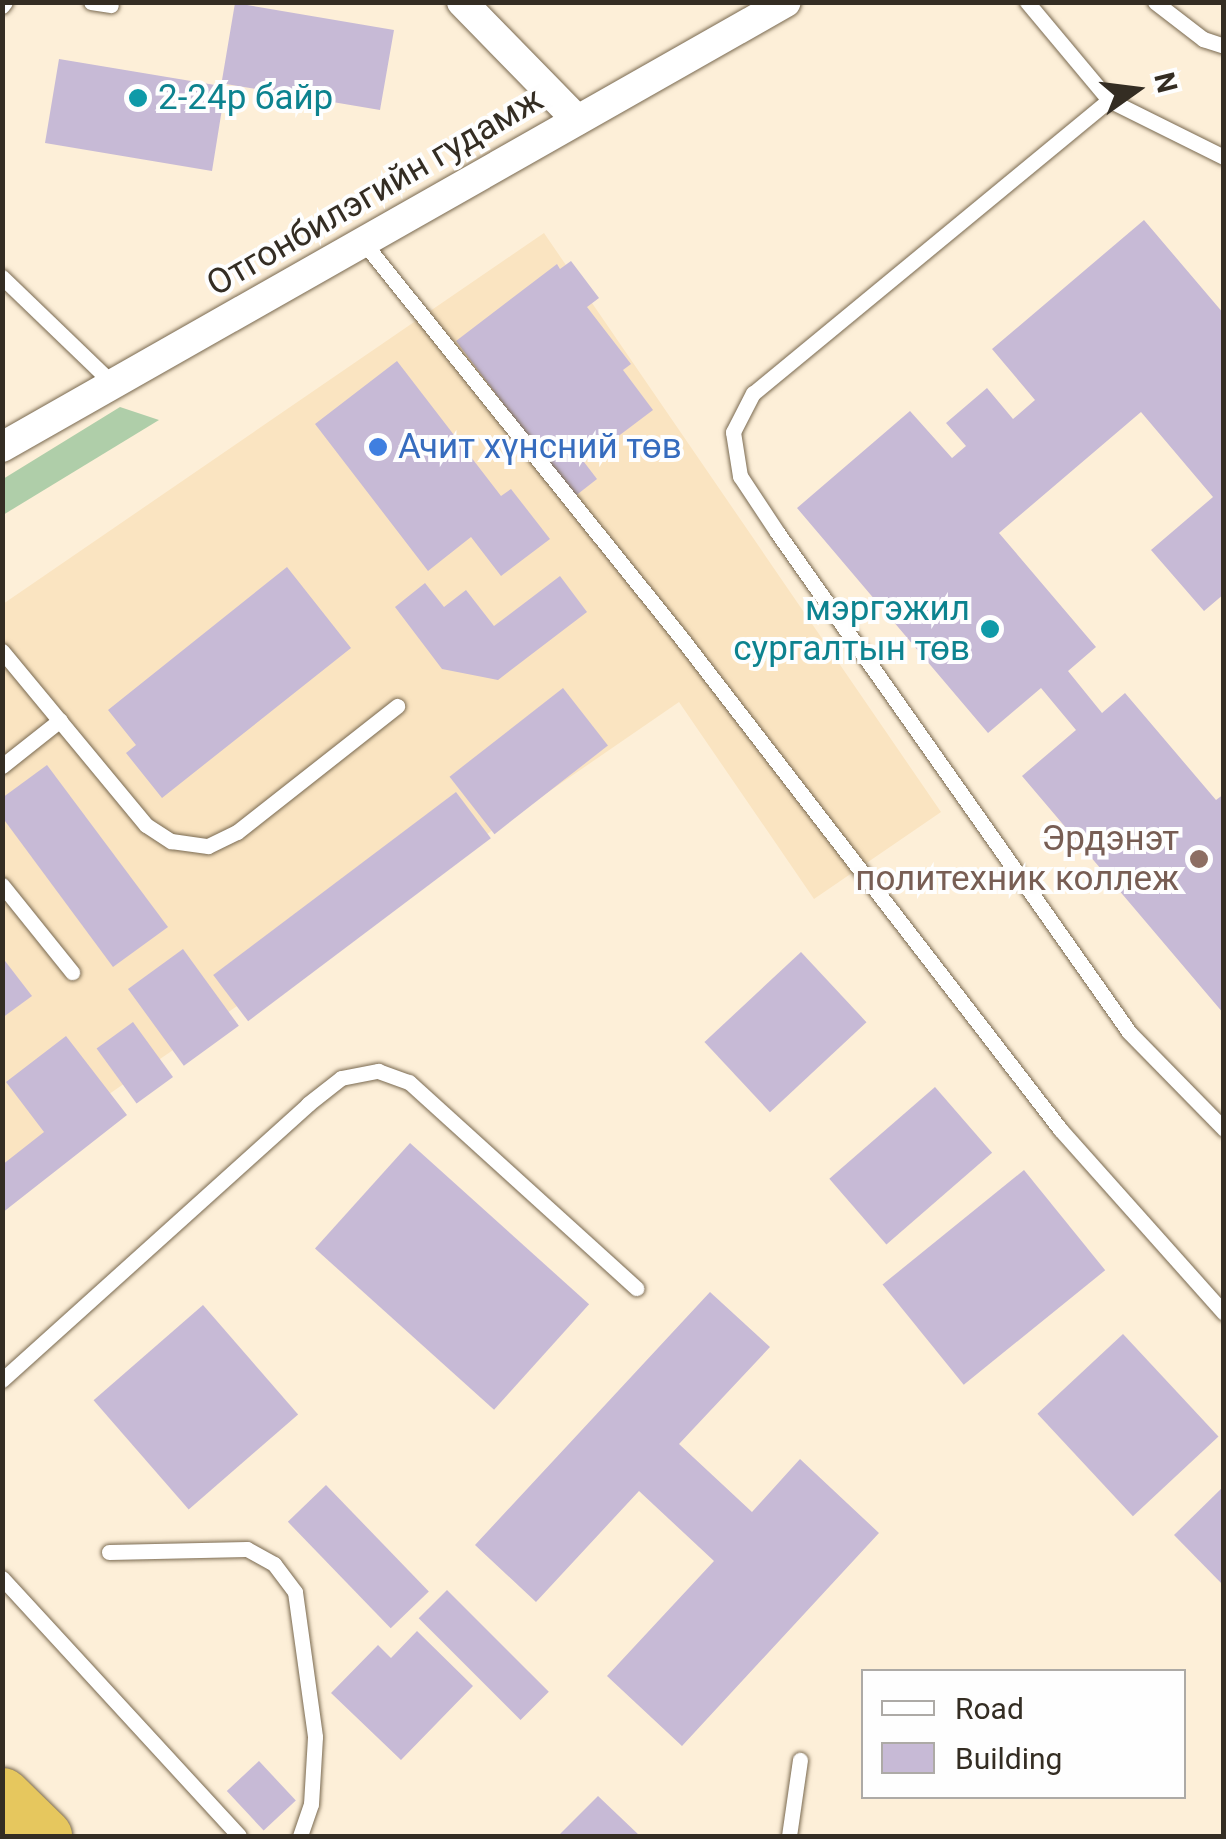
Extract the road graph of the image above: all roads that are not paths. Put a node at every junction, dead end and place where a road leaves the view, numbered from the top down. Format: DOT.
graph roads {
  1 [pos="91,2"];
  2 [pos="462,2"];
  3 [pos="786,2"];
  4 [pos="1027,2"];
  5 [pos="1155,2"];
  6 [pos="111,5"];
  7 [pos="1224,46"];
  8 [pos="1109,100"];
  9 [pos="577,120"];
  10 [pos="1224,157"];
  11 [pos="364,243"];
  12 [pos="2,277"];
  13 [pos="112,383"];
  14 [pos="2,447"];
  15 [pos="2,650"];
  16 [pos="397,706"];
  17 [pos="60,720"];
  18 [pos="2,766"];
  19 [pos="2,885"];
  20 [pos="72,972"];
  21 [pos="1224,1129"];
  22 [pos="636,1288"];
  23 [pos="1224,1312"];
  24 [pos="2,1380"];
  25 [pos="110,1552"];
  26 [pos="2,1578"];
  27 [pos="800,1760"];
  28 [pos="2,1795"];
  29 [pos="44,1836"];
  30 [pos="239,1836"];
  31 [pos="300,1836"];
  32 [pos="789,1836"];
  1 -- 6 [label="lane"];
  2 -- 9 [label="street"];
  3 -- 9 [label="street, Отгонбилэгийн гудамж"];
  4 -- 8 [label="lane"];
  5 -- 7 [label="lane"];
  8 -- 10 [label="lane"];
  8 -- 21 [label="lane"];
  9 -- 11 [label="street, Отгонбилэгийн гудамж"];
  11 -- 13 [label="street, Отгонбилэгийн гудамж"];
  11 -- 23 [label="lane"];
  12 -- 13 [label="lane"];
  13 -- 14 [label="street, Отгонбилэгийн гудамж"];
  15 -- 17 [label="lane"];
  16 -- 17 [label="lane"];
  17 -- 18 [label="lane"];
  19 -- 20 [label="lane"];
  22 -- 24 [label="lane"];
  25 -- 31 [label="lane"];
  26 -- 30 [label="lane"];
  27 -- 32 [label="lane"];
  28 -- 29 [label="highway"];
}
